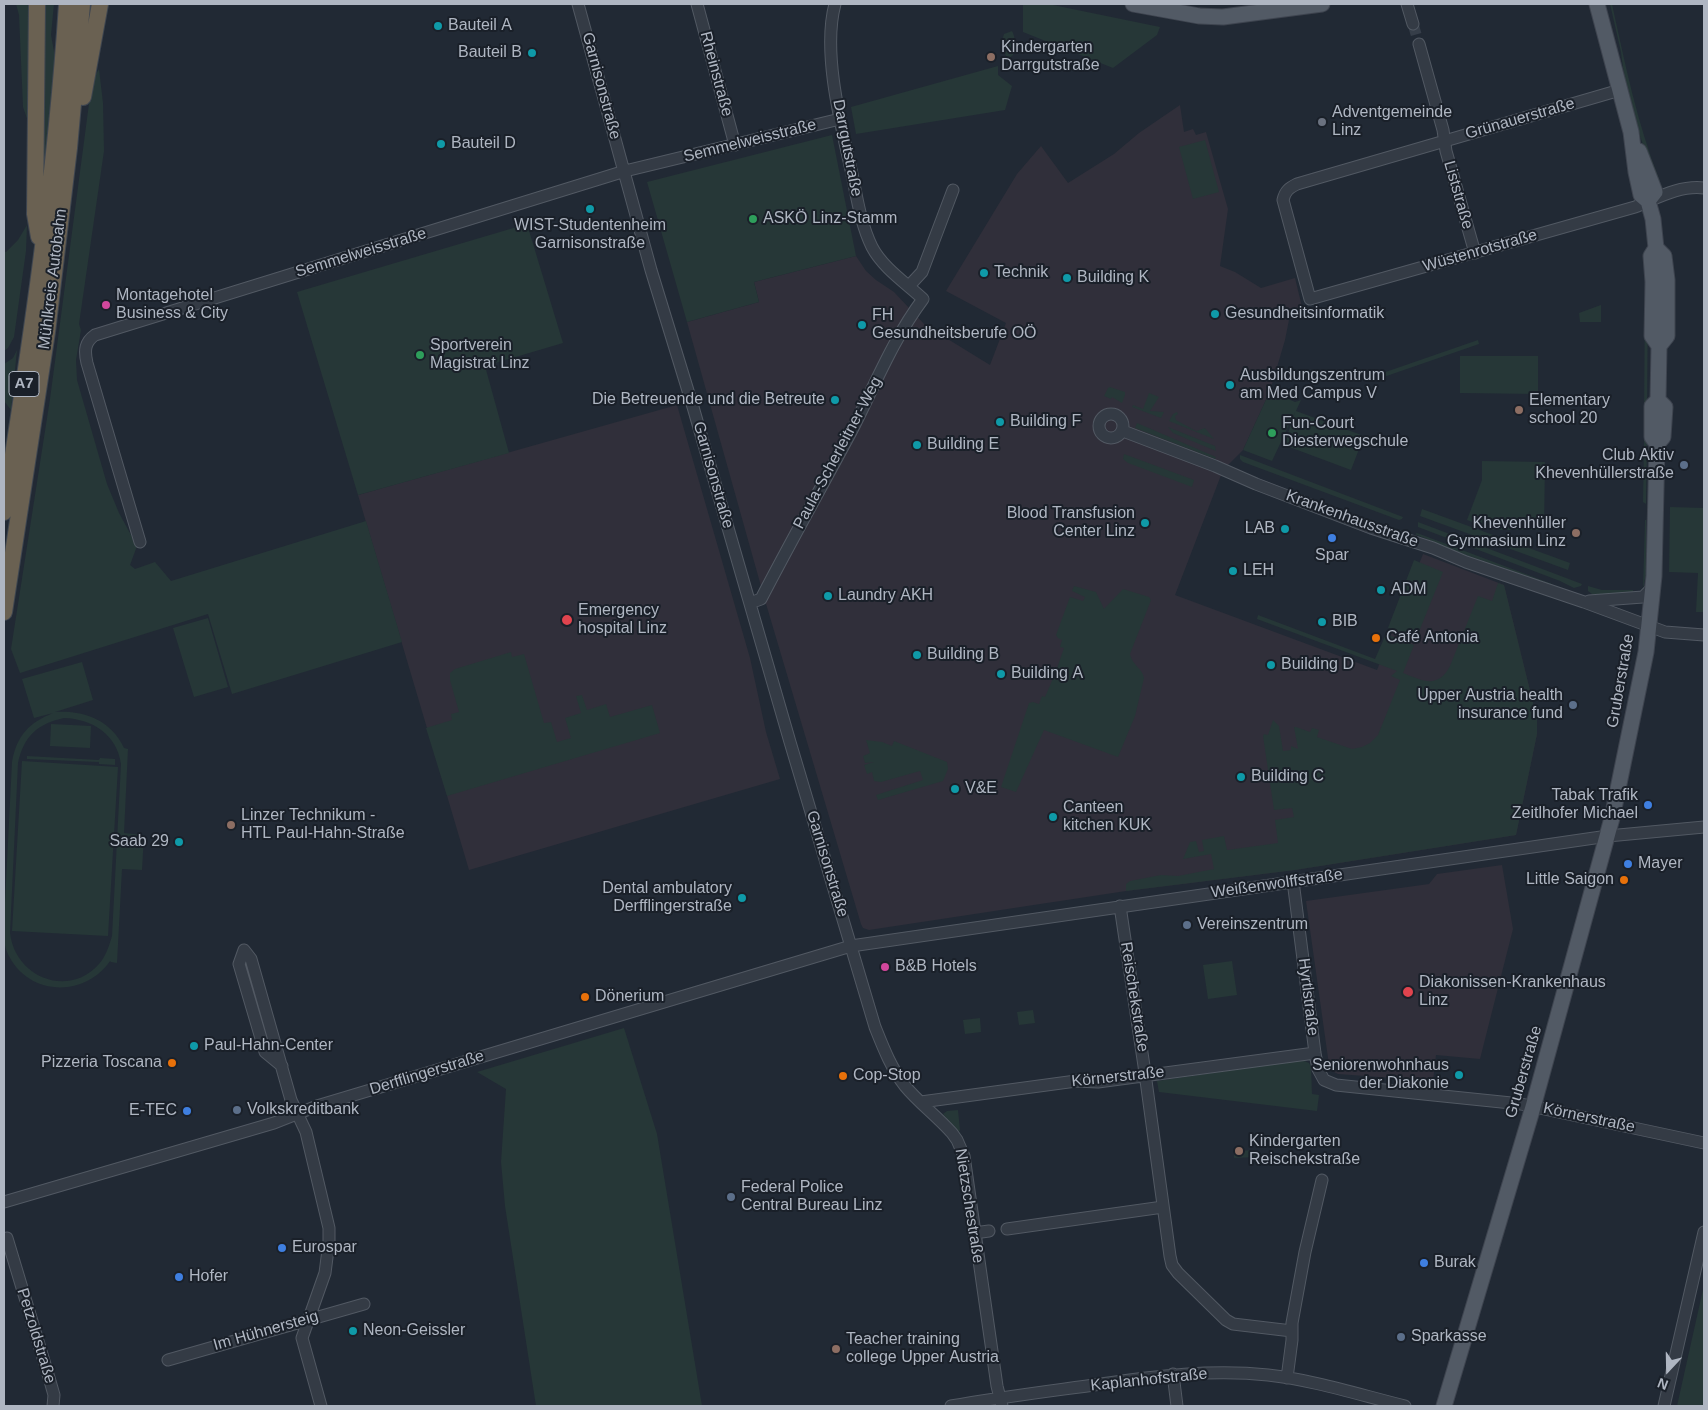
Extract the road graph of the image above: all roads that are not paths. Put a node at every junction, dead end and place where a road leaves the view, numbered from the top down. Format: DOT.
graph roads {
  1 [pos="36,4"];
  2 [pos="67,4"];
  3 [pos="82,4"];
  4 [pos="100,4"];
  5 [pos="578,4"];
  6 [pos="697,4"];
  7 [pos="835,4"];
  8 [pos="1133,4"];
  9 [pos="1322,4"];
  10 [pos="1407,4"];
  11 [pos="1597,4"];
  12 [pos="1413,24"];
  13 [pos="1420,48"];
  14 [pos="1620,90"];
  15 [pos="840,119"];
  16 [pos="1444,141"];
  17 [pos="735,145"];
  18 [pos="70,148"];
  19 [pos="625,171"];
  20 [pos="1704,188"];
  21 [pos="953,190"];
  22 [pos="1648,201"];
  23 [pos="1475,252"];
  24 [pos="42,257"];
  25 [pos="909,286"];
  26 [pos="923,299"];
  27 [pos="1310,299"];
  28 [pos="1123,431"];
  29 [pos="4,512"];
  30 [pos="140,542"];
  31 [pos="1652,588"];
  32 [pos="1584,602"];
  33 [pos="750,603"];
  34 [pos="4,612"];
  35 [pos="1649,626"];
  36 [pos="1704,635"];
  37 [pos="1704,827"];
  38 [pos="1608,836"];
  39 [pos="1293,881"];
  40 [pos="1120,906"];
  41 [pos="851,946"];
  42 [pos="1315,1053"];
  43 [pos="282,1066"];
  44 [pos="1146,1076"];
  45 [pos="1324,1080"];
  46 [pos="921,1102"];
  47 [pos="1533,1107"];
  48 [pos="298,1114"];
  49 [pos="1704,1143"];
  50 [pos="1322,1180"];
  51 [pos="4,1202"];
  52 [pos="1163,1207"];
  53 [pos="1007,1229"];
  54 [pos="989,1231"];
  55 [pos="1704,1232"];
  56 [pos="974,1233"];
  57 [pos="7,1238"];
  58 [pos="364,1304"];
  59 [pos="309,1319"];
  60 [pos="1292,1331"];
  61 [pos="168,1360"];
  62 [pos="1173,1374"];
  63 [pos="1287,1378"];
  64 [pos="1001,1402"];
  65 [pos="53,1406"];
  66 [pos="321,1406"];
  67 [pos="951,1406"];
  68 [pos="1177,1406"];
  69 [pos="1405,1406"];
  70 [pos="1444,1406"];
  71 [pos="1664,1406"];
  1 -- 24 [label="highway"];
  2 -- 24 [label="highway, Mühlkreis Autobahn / A7"];
  3 -- 18 [label="highway, Mühlkreis Autobahn / A7"];
  4 -- 18 [label="highway"];
  5 -- 19 [label="street, Garnisonstraße"];
  6 -- 17 [label="street, Rheinstraße"];
  7 -- 15 [label="street, Darrgutstraße"];
  8 -- 9 [label="main road"];
  10 -- 12 [label="street"];
  11 -- 14 [label="main road, Gruberstraße"];
  13 -- 16 [label="street, Liststraße"];
  14 -- 16 [label="street, Grünauerstraße"];
  14 -- 22 [label="main road, Gruberstraße"];
  15 -- 17 [label="street, Semmelweisstraße"];
  15 -- 25 [label="street, Darrgutstraße"];
  16 -- 23 [label="street, Liststraße"];
  16 -- 27 [label="street, Grünauerstraße"];
  17 -- 19 [label="street, Semmelweisstraße"];
  18 -- 34 [label="highway, Mühlkreis Autobahn / A7"];
  19 -- 30 [label="street, Semmelweisstraße"];
  19 -- 33 [label="street, Garnisonstraße"];
  20 -- 22 [label="street, Wüstenrotstraße"];
  21 -- 25 [label="street"];
  22 -- 23 [label="street, Wüstenrotstraße"];
  22 -- 31 [label="main road, Gruberstraße"];
  23 -- 27 [label="street, Wüstenrotstraße"];
  24 -- 29 [label="highway, Mühlkreis Autobahn / A7"];
  25 -- 26 [label="street, Darrgutstraße"];
  26 -- 33 [label="street, Paula-Scherleitner-Weg"];
  28 -- 32 [label="street, Krankenhausstraße"];
  31 -- 32 [label="street, Krankenhausstraße"];
  31 -- 35 [label="main road, Gruberstraße"];
  32 -- 35 [label="street, Krankenhausstraße"];
  33 -- 41 [label="street, Garnisonstraße"];
  35 -- 36 [label="street, Krankenhausstraße"];
  35 -- 38 [label="main road, Gruberstraße"];
  37 -- 38 [label="street, Weißenwolffstraße"];
  38 -- 39 [label="street, Weißenwolffstraße"];
  38 -- 47 [label="main road, Gruberstraße"];
  39 -- 40 [label="street, Weißenwolffstraße"];
  39 -- 42 [label="street, Hyrtlstraße"];
  40 -- 41 [label="street, Weißenwolffstraße"];
  40 -- 44 [label="street, Reischekstraße"];
  41 -- 46 [label="street, Nietzschestraße"];
  41 -- 48 [label="street, Derfflingerstraße"];
  42 -- 44 [label="street, Körnerstraße"];
  42 -- 45 [label="street, Hyrtlstraße"];
  43 -- 43 [label="street"];
  43 -- 48 [label="street"];
  44 -- 46 [label="street, Körnerstraße"];
  44 -- 52 [label="street, Reischekstraße"];
  45 -- 47 [label="street, Körnerstraße"];
  46 -- 56 [label="street, Nietzschestraße"];
  47 -- 49 [label="street, Körnerstraße"];
  47 -- 70 [label="main road, Gruberstraße"];
  48 -- 51 [label="street, Derfflingerstraße"];
  48 -- 59 [label="street"];
  50 -- 60 [label="street"];
  52 -- 53 [label="street"];
  52 -- 60 [label="street, Reischekstraße"];
  54 -- 56 [label="street"];
  55 -- 71 [label="street"];
  56 -- 64 [label="street, Nietzschestraße"];
  57 -- 65 [label="street, Petzoldstraße"];
  58 -- 59 [label="street, Im Hühnersteig"];
  59 -- 61 [label="street, Im Hühnersteig"];
  59 -- 66 [label="street"];
  60 -- 63 [label="street"];
  62 -- 63 [label="street, Kaplanhofstraße"];
  62 -- 64 [label="street, Kaplanhofstraße"];
  62 -- 68 [label="street"];
  63 -- 69 [label="street, Kaplanhofstraße"];
  64 -- 67 [label="street, Kaplanhofstraße"];
}
